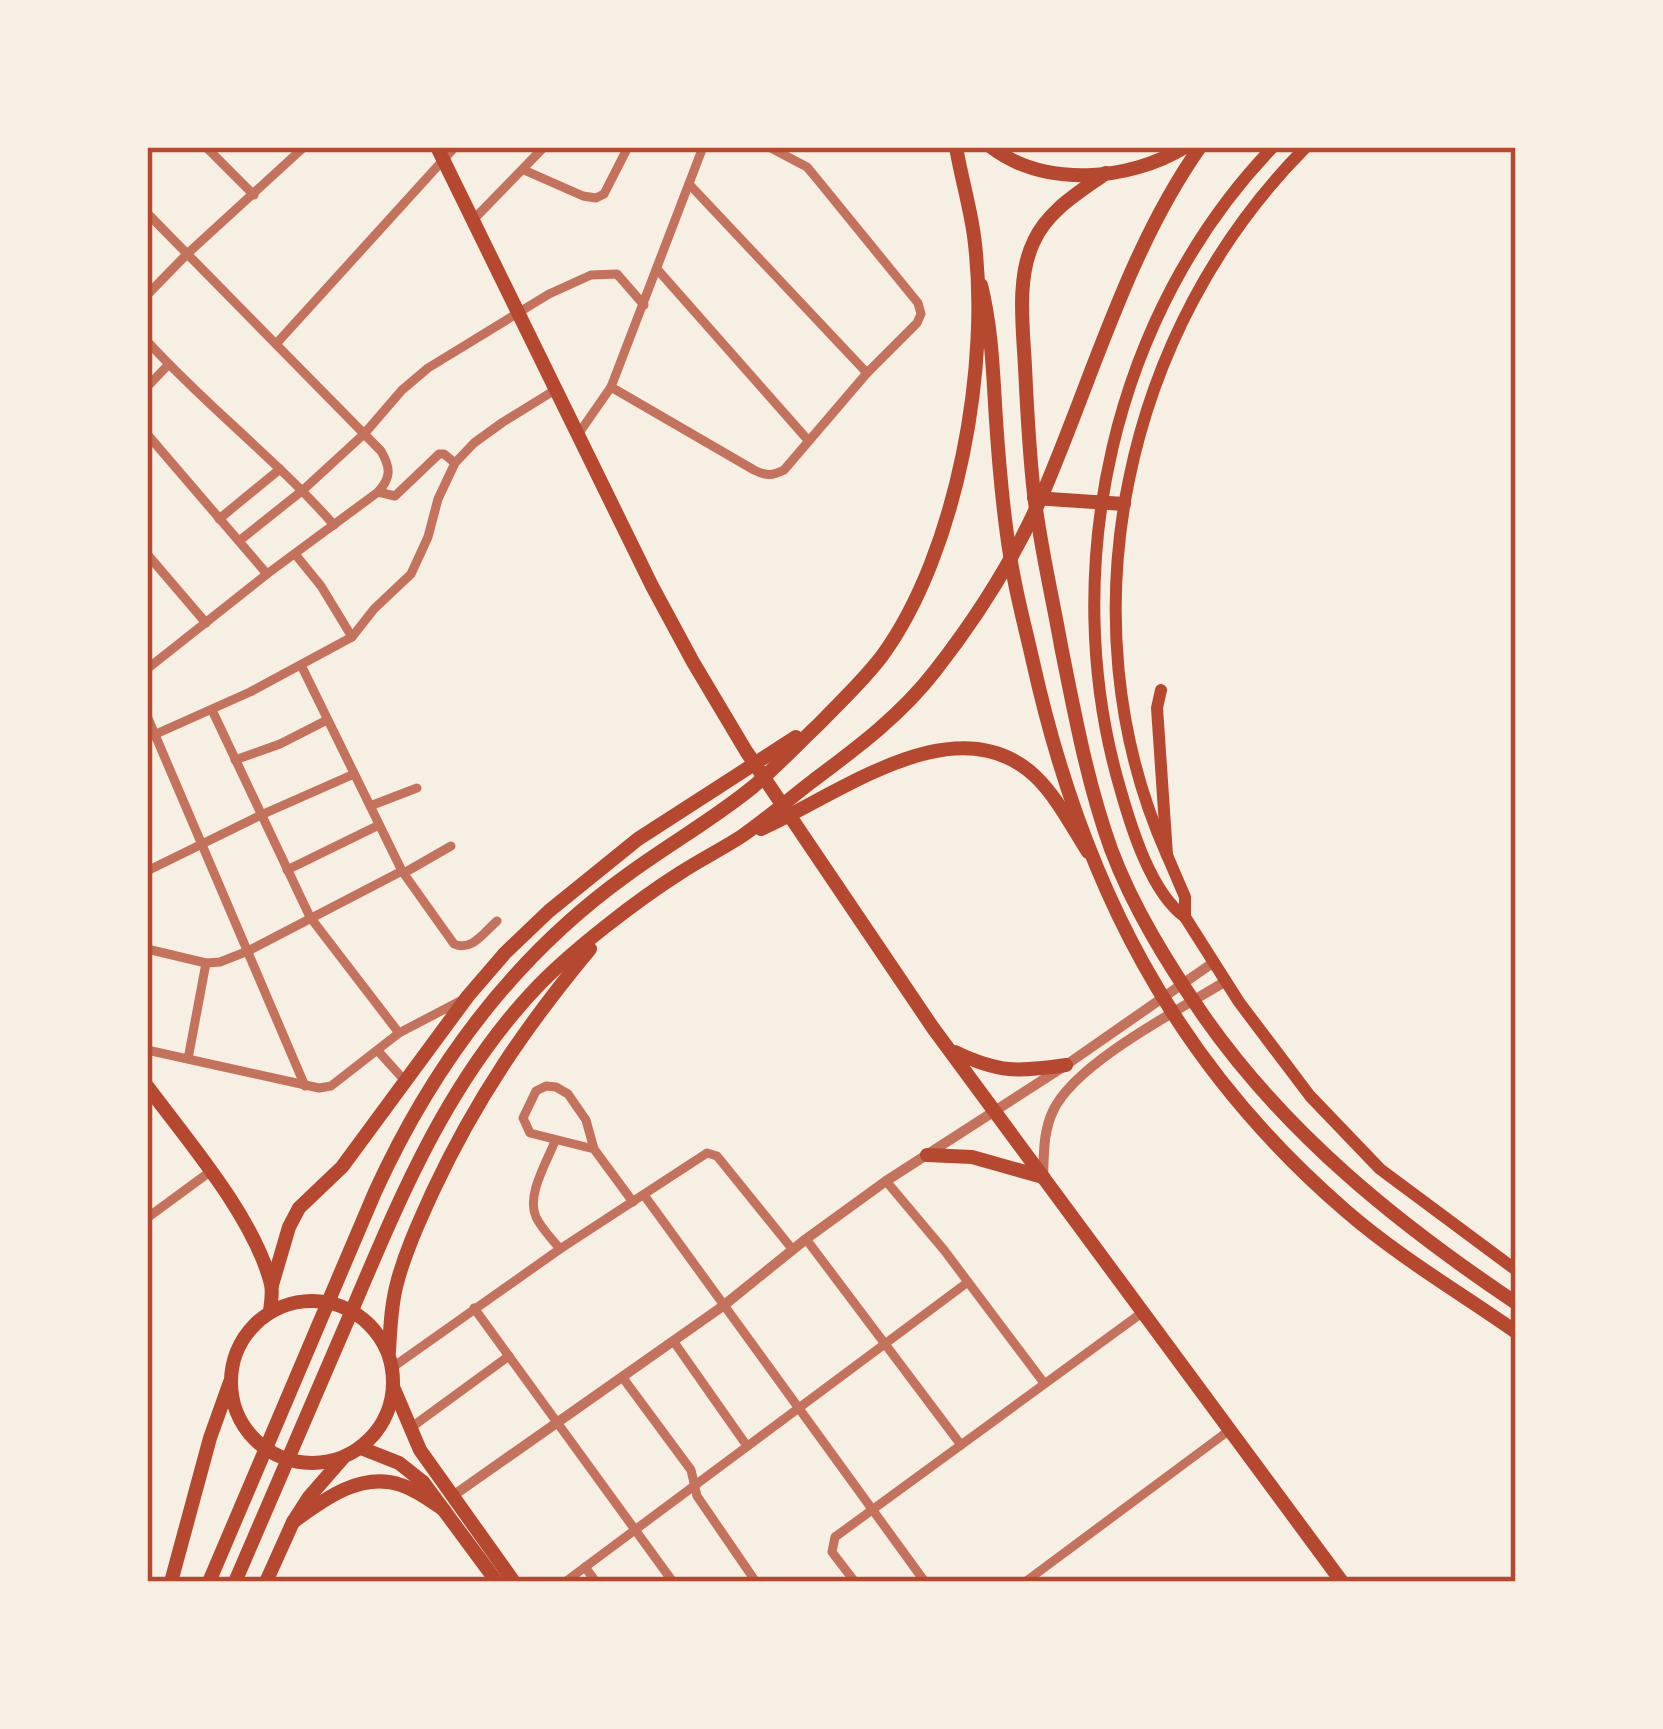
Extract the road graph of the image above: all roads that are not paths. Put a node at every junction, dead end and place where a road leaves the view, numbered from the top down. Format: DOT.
graph roads {
  1 [pos="206,147"];
  2 [pos="304,147"];
  3 [pos="455,147"];
  4 [pos="544,147"];
  5 [pos="628,147"];
  6 [pos="703,147"];
  7 [pos="769,147"];
  8 [pos="956,147"];
  9 [pos="992,147"];
  10 [pos="1185,147"];
  11 [pos="1200,147"];
  12 [pos="1273,147"];
  13 [pos="1306,147"];
  14 [pos="440,154"];
  15 [pos="524,170"];
  16 [pos="1106,172"];
  17 [pos="689,184"];
  18 [pos="254,195"];
  19 [pos="147,213"];
  20 [pos="472,220"];
  21 [pos="187,254"];
  22 [pos="976,268"];
  23 [pos="658,269"];
  24 [pos="147,295"];
  25 [pos="644,305"];
  26 [pos="517,314"];
  27 [pos="147,341"];
  28 [pos="276,344"];
  29 [pos="168,364"];
  30 [pos="867,373"];
  31 [pos="147,387"];
  32 [pos="611,387"];
  33 [pos="555,391"];
  34 [pos="579,433"];
  35 [pos="147,434"];
  36 [pos="364,434"];
  37 [pos="808,440"];
  38 [pos="455,464"];
  39 [pos="280,469"];
  40 [pos="303,490"];
  41 [pos="378,492"];
  42 [pos="1034,498"];
  43 [pos="1101,502"];
  44 [pos="1124,504"];
  45 [pos="218,519"];
  46 [pos="334,525"];
  47 [pos="239,541"];
  48 [pos="147,554"];
  49 [pos="296,554"];
  50 [pos="267,574"];
  51 [pos="206,623"];
  52 [pos="352,637"];
  53 [pos="301,665"];
  54 [pos="147,669"];
  55 [pos="1161,690"];
  56 [pos="212,710"];
  57 [pos="147,716"];
  58 [pos="327,720"];
  59 [pos="820,722"];
  60 [pos="152,735"];
  61 [pos="235,760"];
  62 [pos="354,774"];
  63 [pos="417,788"];
  64 [pos="370,806"];
  65 [pos="261,815"];
  66 [pos="379,825"];
  67 [pos="745,834"];
  68 [pos="202,843"];
  69 [pos="452,846"];
  70 [pos="1088,852"];
  71 [pos="1167,855"];
  72 [pos="147,871"];
  73 [pos="287,871"];
  74 [pos="403,872"];
  75 [pos="310,916"];
  76 [pos="1185,917"];
  77 [pos="497,921"];
  78 [pos="609,926"];
  79 [pos="147,949"];
  80 [pos="248,951"];
  81 [pos="1214,962"];
  82 [pos="206,963"];
  83 [pos="1226,981"];
  84 [pos="468,996"];
  85 [pos="399,1033"];
  86 [pos="147,1050"];
  87 [pos="950,1050"];
  88 [pos="378,1051"];
  89 [pos="188,1059"];
  90 [pos="1066,1065"];
  91 [pos="406,1082"];
  92 [pos="147,1086"];
  93 [pos="305,1086"];
  94 [pos="997,1111"];
  95 [pos="555,1141"];
  96 [pos="594,1149"];
  97 [pos="927,1155"];
  98 [pos="211,1171"];
  99 [pos="1042,1177"];
  100 [pos="886,1181"];
  101 [pos="644,1195"];
  102 [pos="633,1202"];
  103 [pos="147,1218"];
  104 [pos="806,1239"];
  105 [pos="560,1249"];
  106 [pos="793,1250"];
  107 [pos="1516,1270"];
  108 [pos="968,1282"];
  109 [pos="272,1285"];
  110 [pos="1516,1303"];
  111 [pos="723,1306"];
  112 [pos="474,1308"];
  113 [pos="270,1311"];
  114 [pos="1143,1312"];
  115 [pos="1516,1332"];
  116 [pos="674,1342"];
  117 [pos="884,1344"];
  118 [pos="509,1356"];
  119 [pos="391,1360"];
  120 [pos="623,1378"];
  121 [pos="230,1382"];
  122 [pos="1044,1383"];
  123 [pos="394,1390"];
  124 [pos="800,1407"];
  125 [pos="558,1424"];
  126 [pos="409,1429"];
  127 [pos="1231,1429"];
  128 [pos="961,1445"];
  129 [pos="747,1446"];
  130 [pos="361,1448"];
  131 [pos="344,1458"];
  132 [pos="694,1486"];
  133 [pos="454,1495"];
  134 [pos="872,1509"];
  135 [pos="444,1510"];
  136 [pos="293,1522"];
  137 [pos="635,1530"];
  138 [pos="585,1567"];
  139 [pos="171,1582"];
  140 [pos="209,1582"];
  141 [pos="235,1582"];
  142 [pos="266,1582"];
  143 [pos="497,1582"];
  144 [pos="514,1582"];
  145 [pos="565,1582"];
  146 [pos="596,1582"];
  147 [pos="673,1582"];
  148 [pos="756,1582"];
  149 [pos="855,1582"];
  150 [pos="926,1582"];
  151 [pos="1025,1582"];
  152 [pos="1342,1582"];
  1 -- 18 [label="street"];
  2 -- 18 [label="street"];
  3 -- 14 [label="street"];
  4 -- 15 [label="street"];
  5 -- 15 [label="street"];
  6 -- 17 [label="street"];
  7 -- 30 [label="street"];
  8 -- 22 [label="main road"];
  9 -- 16 [label="main road"];
  10 -- 16 [label="main road"];
  11 -- 67 [label="main road"];
  12 -- 43 [label="main road"];
  13 -- 44 [label="main road"];
  14 -- 20 [label="main road"];
  14 -- 28 [label="street"];
  15 -- 20 [label="street"];
  16 -- 42 [label="main road"];
  17 -- 23 [label="street"];
  17 -- 30 [label="street"];
  18 -- 21 [label="street"];
  19 -- 21 [label="street"];
  20 -- 26 [label="main road"];
  21 -- 24 [label="street"];
  21 -- 28 [label="street"];
  22 -- 59 [label="main road"];
  22 -- 70 [label="main road"];
  23 -- 25 [label="street"];
  23 -- 37 [label="street"];
  25 -- 26 [label="street"];
  25 -- 32 [label="street"];
  26 -- 33 [label="main road"];
  26 -- 36 [label="street"];
  27 -- 29 [label="street"];
  28 -- 36 [label="street"];
  29 -- 31 [label="street"];
  29 -- 39 [label="street"];
  30 -- 37 [label="street"];
  32 -- 34 [label="street"];
  32 -- 37 [label="street"];
  33 -- 34 [label="main road"];
  33 -- 38 [label="street"];
  34 -- 87 [label="main road"];
  35 -- 45 [label="street"];
  36 -- 40 [label="street"];
  36 -- 41 [label="street"];
  38 -- 41 [label="street"];
  38 -- 52 [label="street"];
  39 -- 40 [label="street"];
  39 -- 45 [label="street"];
  40 -- 46 [label="street"];
  40 -- 47 [label="street"];
  41 -- 46 [label="street"];
  42 -- 43 [label="main road"];
  42 -- 110 [label="main road"];
  43 -- 44 [label="main road"];
  43 -- 76 [label="main road"];
  44 -- 71 [label="main road"];
  45 -- 47 [label="street"];
  46 -- 49 [label="street"];
  47 -- 50 [label="street"];
  48 -- 51 [label="street"];
  49 -- 50 [label="street"];
  49 -- 52 [label="street"];
  50 -- 51 [label="street"];
  51 -- 54 [label="street"];
  52 -- 53 [label="street"];
  53 -- 56 [label="street"];
  53 -- 58 [label="street"];
  55 -- 71 [label="main road"];
  56 -- 60 [label="street"];
  56 -- 61 [label="street"];
  57 -- 60 [label="street"];
  58 -- 61 [label="street"];
  58 -- 62 [label="street"];
  59 -- 84 [label="main road"];
  59 -- 140 [label="main road"];
  60 -- 68 [label="street"];
  61 -- 65 [label="street"];
  62 -- 64 [label="street"];
  62 -- 65 [label="street"];
  63 -- 64 [label="street"];
  64 -- 66 [label="street"];
  65 -- 68 [label="street"];
  65 -- 73 [label="street"];
  66 -- 73 [label="street"];
  66 -- 74 [label="street"];
  67 -- 70 [label="main road"];
  67 -- 78 [label="main road"];
  68 -- 72 [label="street"];
  68 -- 80 [label="street"];
  69 -- 74 [label="street"];
  70 -- 115 [label="main road"];
  71 -- 76 [label="main road"];
  73 -- 75 [label="street"];
  74 -- 75 [label="street"];
  74 -- 77 [label="street"];
  75 -- 80 [label="street"];
  75 -- 85 [label="street"];
  76 -- 81 [label="main road"];
  78 -- 119 [label="main road"];
  78 -- 141 [label="main road"];
  79 -- 82 [label="street"];
  80 -- 82 [label="street"];
  80 -- 93 [label="street"];
  81 -- 83 [label="main road"];
  81 -- 90 [label="street"];
  82 -- 89 [label="street"];
  83 -- 99 [label="street"];
  83 -- 107 [label="main road"];
  84 -- 85 [label="street"];
  84 -- 91 [label="main road"];
  85 -- 88 [label="street"];
  86 -- 89 [label="street"];
  87 -- 90 [label="main road"];
  87 -- 94 [label="main road"];
  88 -- 91 [label="street"];
  88 -- 93 [label="street"];
  89 -- 93 [label="street"];
  90 -- 94 [label="street"];
  91 -- 109 [label="main road"];
  92 -- 98 [label="main road"];
  94 -- 97 [label="street"];
  94 -- 99 [label="main road"];
  95 -- 96 [label="street"];
  95 -- 96 [label="street"];
  95 -- 105 [label="street"];
  96 -- 102 [label="street"];
  97 -- 99 [label="main road"];
  97 -- 100 [label="street"];
  98 -- 103 [label="street"];
  98 -- 109 [label="main road"];
  99 -- 114 [label="main road"];
  100 -- 104 [label="street"];
  100 -- 108 [label="street"];
  101 -- 102 [label="street"];
  101 -- 106 [label="street"];
  101 -- 111 [label="street"];
  102 -- 105 [label="street"];
  104 -- 106 [label="street"];
  104 -- 117 [label="street"];
  105 -- 112 [label="street"];
  106 -- 111 [label="street"];
  108 -- 117 [label="street"];
  108 -- 122 [label="street"];
  109 -- 113 [label="main road"];
  111 -- 116 [label="street"];
  111 -- 124 [label="street"];
  112 -- 118 [label="street"];
  112 -- 119 [label="street"];
  113 -- 119 [label="main road"];
  113 -- 121 [label="main road"];
  114 -- 122 [label="street"];
  114 -- 127 [label="main road"];
  116 -- 120 [label="street"];
  116 -- 129 [label="street"];
  117 -- 124 [label="street"];
  117 -- 128 [label="street"];
  118 -- 125 [label="street"];
  118 -- 126 [label="street"];
  119 -- 123 [label="main road"];
  120 -- 125 [label="street"];
  120 -- 132 [label="street"];
  121 -- 131 [label="main road"];
  121 -- 139 [label="main road"];
  122 -- 128 [label="street"];
  123 -- 126 [label="main road"];
  123 -- 130 [label="main road"];
  124 -- 129 [label="street"];
  124 -- 134 [label="street"];
  125 -- 133 [label="street"];
  125 -- 137 [label="street"];
  126 -- 133 [label="main road"];
  127 -- 151 [label="street"];
  127 -- 152 [label="main road"];
  128 -- 134 [label="street"];
  129 -- 132 [label="street"];
  130 -- 131 [label="main road"];
  130 -- 135 [label="main road"];
  131 -- 136 [label="main road"];
  132 -- 137 [label="street"];
  132 -- 148 [label="street"];
  133 -- 144 [label="main road"];
  134 -- 149 [label="street"];
  134 -- 150 [label="street"];
  135 -- 136 [label="main road"];
  135 -- 143 [label="main road"];
  136 -- 142 [label="main road"];
  137 -- 138 [label="street"];
  137 -- 147 [label="street"];
  138 -- 145 [label="street"];
  138 -- 146 [label="street"];
}
